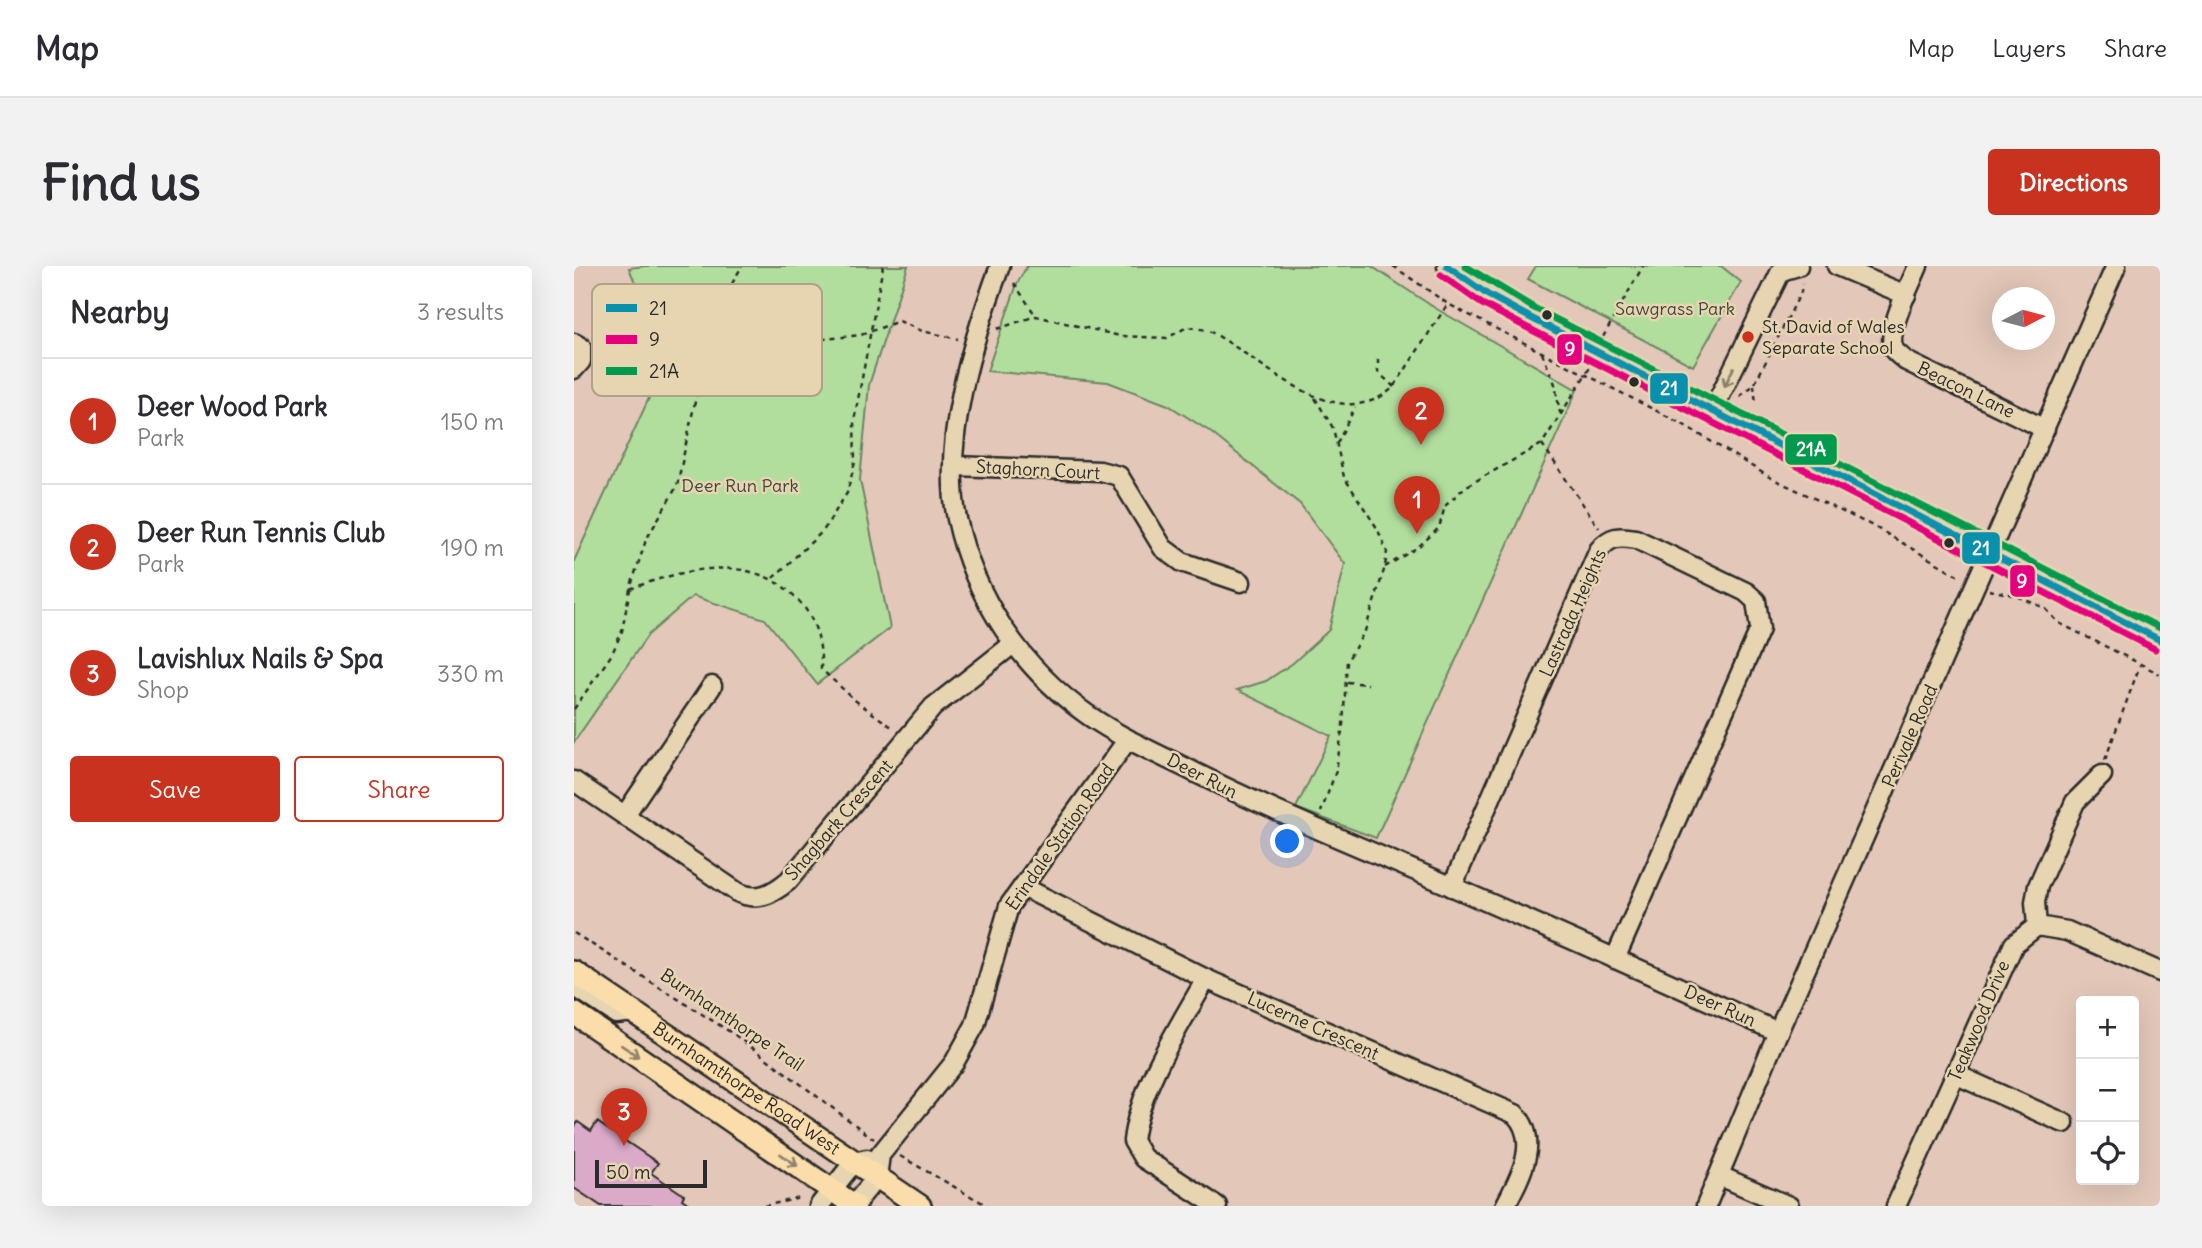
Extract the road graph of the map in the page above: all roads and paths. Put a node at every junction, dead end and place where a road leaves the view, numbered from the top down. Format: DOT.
graph roads {
  1 [pos="743,266"];
  2 [pos="883,266"];
  3 [pos="1000,266"];
  4 [pos="1393,266"];
  5 [pos="1447,266"];
  6 [pos="1643,266"];
  7 [pos="1837,266"];
  8 [pos="1918,266"];
  9 [pos="2116,266"];
  10 [pos="1789,269"];
  11 [pos="1014,283"];
  12 [pos="732,284"];
  13 [pos="1906,295"];
  14 [pos="1448,304"];
  15 [pos="1036,316"];
  16 [pos="873,329"];
  17 [pos="1604,336"];
  18 [pos="822,339"];
  19 [pos="976,340"];
  20 [pos="574,343"];
  21 [pos="1542,353"];
  22 [pos="1378,359"];
  23 [pos="578,365"];
  24 [pos="1591,366"];
  25 [pos="1587,376"];
  26 [pos="1754,385"];
  27 [pos="1394,387"];
  28 [pos="696,396"];
  29 [pos="1740,396"];
  30 [pos="1315,398"];
  31 [pos="1756,404"];
  32 [pos="1355,407"];
  33 [pos="1713,410"];
  34 [pos="1559,413"];
  35 [pos="2045,429"];
  36 [pos="1337,443"];
  37 [pos="1542,444"];
  38 [pos="954,466"];
  39 [pos="1607,540"];
  40 [pos="1991,553"];
  41 [pos="1385,568"];
  42 [pos="773,578"];
  43 [pos="1964,579"];
  44 [pos="1241,582"];
  45 [pos="630,589"];
  46 [pos="1991,591"];
  47 [pos="2160,640"];
  48 [pos="1013,644"];
  49 [pos="2140,665"];
  50 [pos="2160,674"];
  51 [pos="1345,682"];
  52 [pos="1368,684"];
  53 [pos="712,687"];
  54 [pos="574,709"];
  55 [pos="908,739"];
  56 [pos="1128,739"];
  57 [pos="2102,775"];
  58 [pos="574,781"];
  59 [pos="625,815"];
  60 [pos="1315,829"];
  61 [pos="1023,887"];
  62 [pos="1452,887"];
  63 [pos="2037,926"];
  64 [pos="574,933"];
  65 [pos="1615,959"];
  66 [pos="574,972"];
  67 [pos="2160,972"];
  68 [pos="1206,979"];
  69 [pos="574,986"];
  70 [pos="634,1012"];
  71 [pos="574,1013"];
  72 [pos="1778,1032"];
  73 [pos="1957,1074"];
  74 [pos="2064,1123"];
  75 [pos="870,1136"];
  76 [pos="880,1155"];
  77 [pos="907,1160"];
  78 [pos="854,1162"];
  79 [pos="1720,1176"];
  80 [pos="877,1177"];
  81 [pos="800,1198"];
  82 [pos="825,1198"];
  83 [pos="764,1206"];
  84 [pos="854,1206"];
  85 [pos="920,1206"];
  86 [pos="988,1206"];
  87 [pos="1217,1206"];
  88 [pos="1505,1206"];
  89 [pos="1706,1206"];
  90 [pos="1788,1206"];
  91 [pos="1896,1206"];
  1 -- 12 [label="path"];
  2 -- 16 [label="path"];
  3 -- 19 [label="street, Deer Run"];
  4 -- 14 [label="path"];
  5 -- 33 [label="street"];
  6 -- 17 [label="path"];
  7 -- 13 [label="street"];
  8 -- 13 [label="street, Beacon Lane"];
  9 -- 35 [label="street, Perivale Road"];
  10 -- 26 [label="path"];
  10 -- 33 [label="street, one-way"];
  11 -- 15 [label="path"];
  13 -- 35 [label="street, Beacon Lane"];
  14 -- 21 [label="path"];
  14 -- 27 [label="path"];
  15 -- 19 [label="path"];
  15 -- 30 [label="path"];
  16 -- 18 [label="path"];
  16 -- 19 [label="path"];
  16 -- 42 [label="path"];
  19 -- 38 [label="street, Deer Run"];
  20 -- 23 [label="street"];
  21 -- 25 [label="path"];
  21 -- 34 [label="path"];
  22 -- 27 [label="path"];
  24 -- 25 [label="path"];
  25 -- 34 [label="path"];
  25 -- 43 [label="path"];
  26 -- 29 [label="path"];
  26 -- 31 [label="path"];
  27 -- 32 [label="path"];
  28 -- 45 [label="path"];
  30 -- 32 [label="path"];
  30 -- 36 [label="path"];
  32 -- 36 [label="path"];
  33 -- 40 [label="street"];
  34 -- 37 [label="path"];
  35 -- 40 [label="street, Perivale Road"];
  36 -- 41 [label="path"];
  37 -- 39 [label="path"];
  37 -- 41 [label="path"];
  38 -- 44 [label="street, Staghorn Court"];
  38 -- 48 [label="street, Deer Run"];
  39 -- 62 [label="street, Lastrada Heights"];
  39 -- 65 [label="street, Lastrada Heights"];
  40 -- 47 [label="street"];
  40 -- 72 [label="street, Perivale Road"];
  41 -- 51 [label="path"];
  42 -- 45 [label="path"];
  42 -- 55 [label="path"];
  45 -- 54 [label="path"];
  46 -- 49 [label="path"];
  48 -- 55 [label="street, Shagbark Crescent"];
  48 -- 56 [label="street, Deer Run"];
  49 -- 50 [label="path"];
  49 -- 57 [label="path"];
  51 -- 52 [label="path"];
  51 -- 60 [label="path"];
  53 -- 59 [label="street"];
  55 -- 59 [label="street, Shagbark Crescent"];
  56 -- 60 [label="street, Deer Run"];
  56 -- 61 [label="street, Erindale Station Road"];
  57 -- 63 [label="street"];
  58 -- 59 [label="street, Shagbark Crescent"];
  60 -- 62 [label="street, Deer Run"];
  61 -- 68 [label="street, Lucerne Crescent"];
  61 -- 76 [label="street, Erindale Station Road"];
  62 -- 65 [label="street, Deer Run"];
  63 -- 67 [label="street"];
  63 -- 73 [label="street, Teakwood Drive"];
  64 -- 75 [label="path, Burnhamthorpe Trail"];
  65 -- 72 [label="street, Deer Run"];
  66 -- 70 [label="main road, Burnhamthorpe Road West"];
  68 -- 87 [label="street"];
  68 -- 88 [label="street, Lucerne Crescent"];
  69 -- 70 [label="street"];
  70 -- 78 [label="main road, Burnhamthorpe Road West"];
  71 -- 82 [label="main road, Burnhamthorpe Road West, one-way"];
  72 -- 79 [label="street, Perivale Road"];
  73 -- 74 [label="street"];
  73 -- 91 [label="street, Teakwood Drive"];
  76 -- 78 [label="street"];
  76 -- 80 [label="street"];
  77 -- 86 [label="path"];
  78 -- 80 [label="main road, Burnhamthorpe Road West"];
  78 -- 82 [label="street"];
  79 -- 89 [label="street, Perivale Road"];
  79 -- 90 [label="street"];
  80 -- 84 [label="street"];
  80 -- 85 [label="main road, Burnhamthorpe Road West"];
  81 -- 83 [label="path"];
  82 -- 84 [label="main road, Burnhamthorpe Road West"];
}
